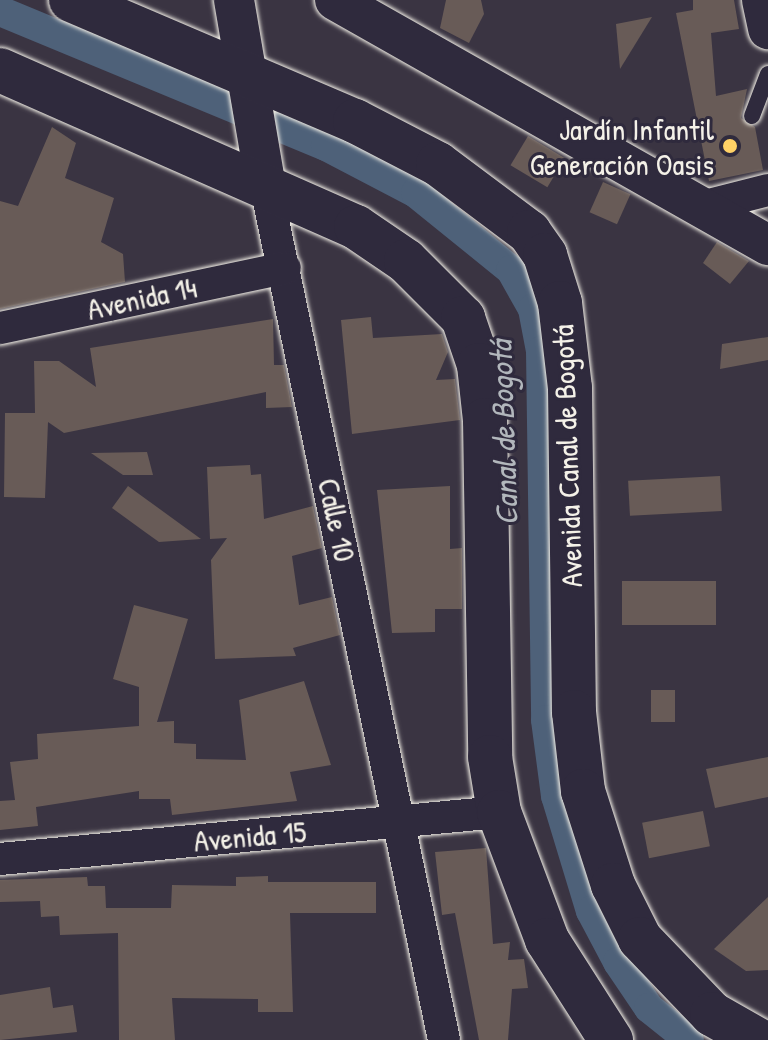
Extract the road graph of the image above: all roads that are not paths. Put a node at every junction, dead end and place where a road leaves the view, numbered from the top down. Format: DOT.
graph roads {
  1 [pos="71,0"];
  2 [pos="234,0"];
  3 [pos="335,0"];
  4 [pos="762,0"];
  5 [pos="768,29"];
  6 [pos="0,70"];
  7 [pos="768,74"];
  8 [pos="251,82"];
  9 [pos="752,116"];
  10 [pos="265,168"];
  11 [pos="752,186"];
  12 [pos="705,206"];
  13 [pos="768,245"];
  14 [pos="285,268"];
  15 [pos="0,328"];
  16 [pos="499,812"];
  17 [pos="399,822"];
  18 [pos="0,859"];
  19 [pos="444,1040"];
  20 [pos="611,1040"];
  21 [pos="758,1040"];
  1 -- 8 [label="main road, Avenida Canal de Bogotá"];
  2 -- 8 [label="street, Calle 10"];
  3 -- 12 [label="street"];
  4 -- 5 [label="street"];
  6 -- 10 [label="main road"];
  7 -- 9 [label="lane"];
  8 -- 10 [label="street, Calle 10"];
  8 -- 21 [label="main road, Avenida Canal de Bogotá"];
  10 -- 14 [label="street, Calle 10"];
  10 -- 16 [label="main road"];
  11 -- 12 [label="street"];
  12 -- 13 [label="street"];
  14 -- 15 [label="street, Avenida 14"];
  14 -- 17 [label="street, Calle 10"];
  16 -- 17 [label="street, Avenida 15"];
  16 -- 20 [label="main road"];
  17 -- 18 [label="street, Avenida 15"];
  17 -- 19 [label="street, Calle 10"];
}
